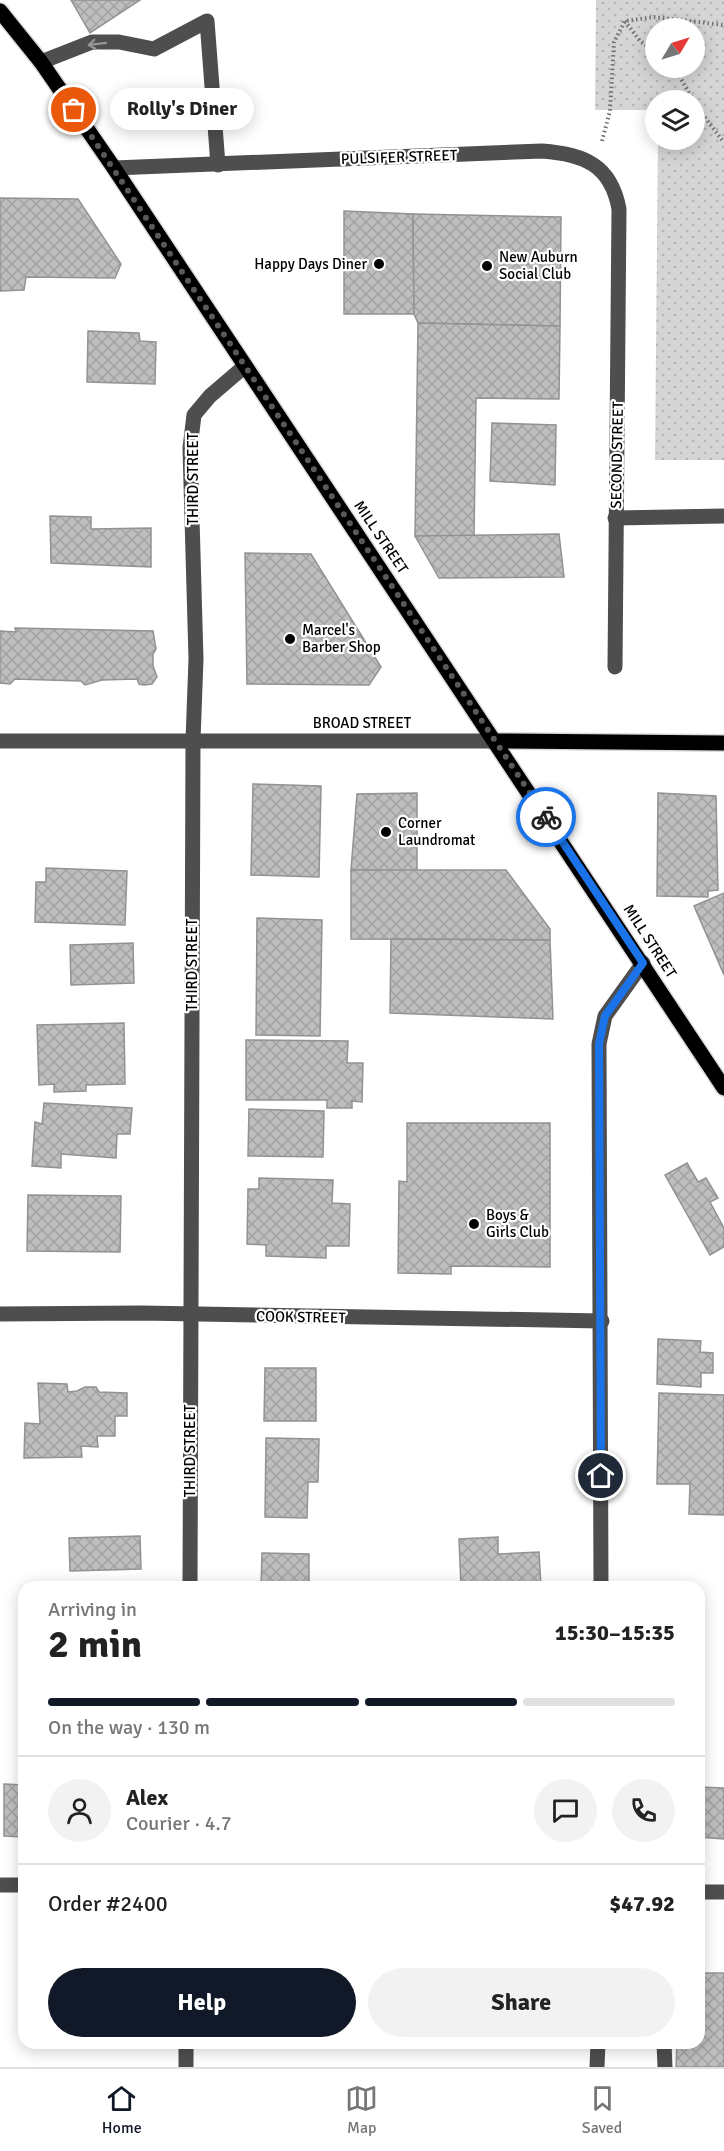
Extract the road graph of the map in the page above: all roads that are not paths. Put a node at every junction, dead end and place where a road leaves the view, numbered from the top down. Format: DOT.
graph roads {
  1 [pos="0,11"];
  2 [pos="41,62"];
  3 [pos="218,165"];
  4 [pos="114,168"];
  5 [pos="619,243"];
  6 [pos="245,366"];
  7 [pos="724,516"];
  8 [pos="615,518"];
  9 [pos="615,667"];
  10 [pos="193,740"];
  11 [pos="0,741"];
  12 [pos="496,741"];
  13 [pos="724,743"];
  14 [pos="643,963"];
  15 [pos="724,1088"];
  16 [pos="0,1314"];
  17 [pos="191,1315"];
  18 [pos="602,1321"];
  19 [pos="190,1581"];
  20 [pos="601,1581"];
  21 [pos="0,1885"];
  22 [pos="18,1885"];
  23 [pos="705,1892"];
  24 [pos="724,1892"];
  25 [pos="186,2049"];
  26 [pos="598,2049"];
  27 [pos="664,2049"];
  28 [pos="186,2067"];
  29 [pos="597,2067"];
  30 [pos="665,2067"];
  1 -- 2 [label="main road, MILL STREET"];
  3 -- 2 [label="street, one-way"];
  2 -- 4 [label="main road, MILL STREET"];
  3 -- 4 [label="street, PULSIFER STREET"];
  3 -- 5 [label="street, PULSIFER STREET"];
  4 -- 6 [label="main road, MILL STREET"];
  5 -- 8 [label="street, SECOND STREET"];
  6 -- 10 [label="street, THIRD STREET"];
  6 -- 12 [label="main road, MILL STREET"];
  7 -- 8 [label="street"];
  8 -- 9 [label="street, SECOND STREET"];
  10 -- 11 [label="street, BROAD STREET"];
  10 -- 12 [label="street, BROAD STREET"];
  10 -- 17 [label="street, THIRD STREET"];
  12 -- 13 [label="main road, BROAD STREET"];
  12 -- 14 [label="main road, MILL STREET"];
  14 -- 15 [label="main road, MILL STREET"];
  14 -- 18 [label="street"];
  16 -- 17 [label="street, COOK STREET"];
  17 -- 18 [label="street, COOK STREET"];
  17 -- 19 [label="street, THIRD STREET"];
  18 -- 20 [label="street"];
  21 -- 22 [label="street"];
  23 -- 24 [label="street"];
  25 -- 28 [label="street"];
  26 -- 29 [label="street"];
  27 -- 30 [label="street"];
}
